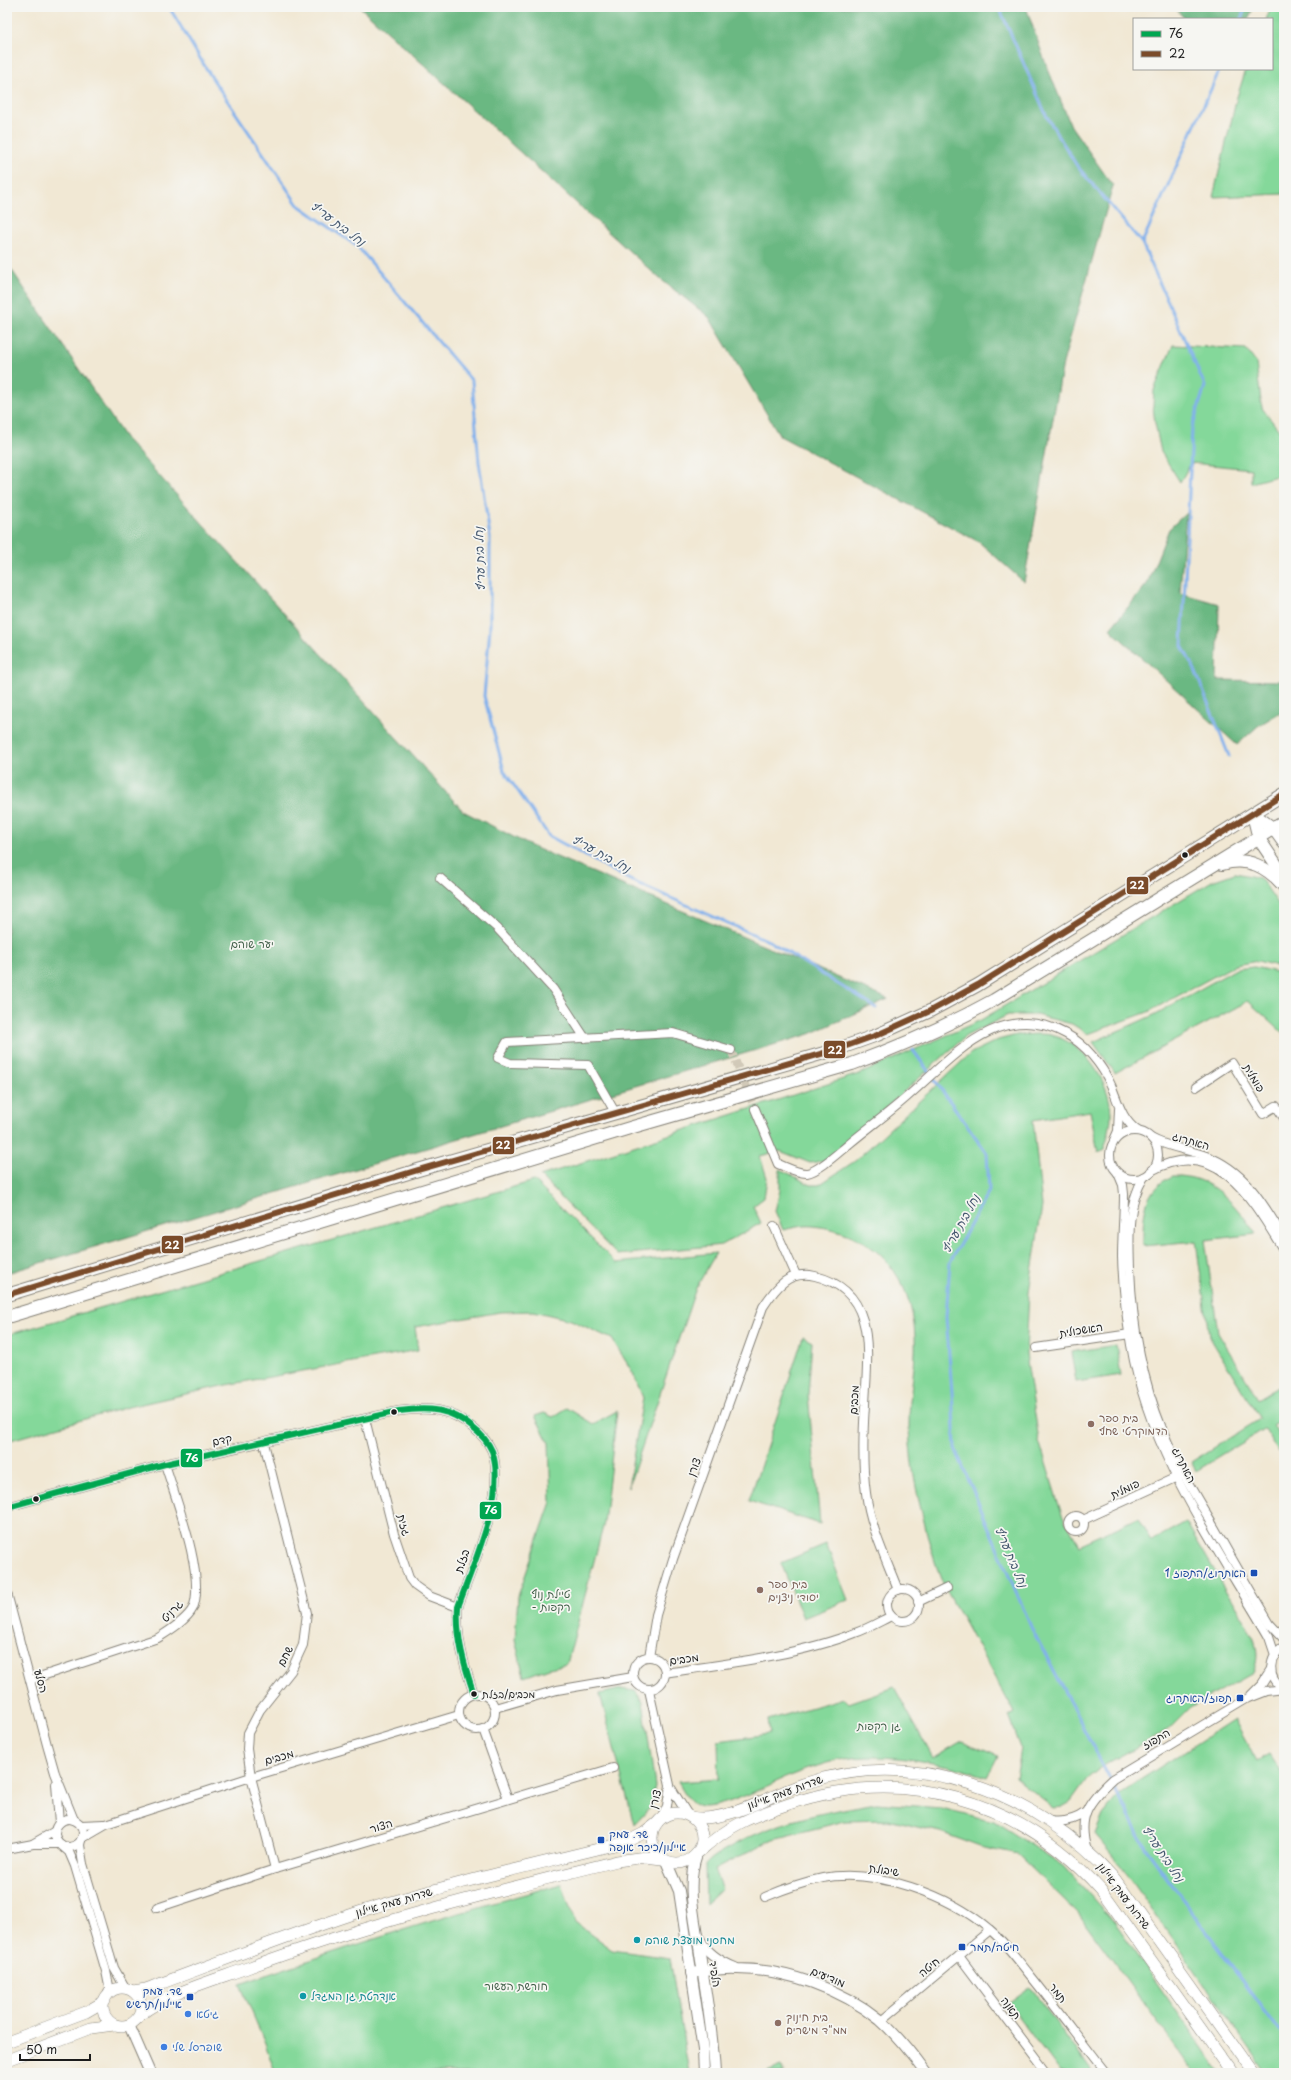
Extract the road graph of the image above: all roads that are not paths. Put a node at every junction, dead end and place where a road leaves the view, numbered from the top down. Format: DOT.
graph roads {
  1 [pos="1284,794"];
  2 [pos="1253,814"];
  3 [pos="1279,826"];
  4 [pos="1259,839"];
  5 [pos="1284,843"];
  6 [pos="1213,866"];
  7 [pos="1284,876"];
  8 [pos="440,878"];
  9 [pos="1284,886"];
  10 [pos="585,1038"];
  11 [pos="731,1050"];
  12 [pos="1196,1087"];
  13 [pos="1119,1106"];
  14 [pos="755,1109"];
  15 [pos="616,1114"];
  16 [pos="1284,1118"];
  17 [pos="1138,1131"];
  18 [pos="1151,1138"];
  19 [pos="1114,1141"];
  20 [pos="1152,1171"];
  21 [pos="1118,1173"];
  22 [pos="1144,1177"];
  23 [pos="774,1226"];
  24 [pos="1284,1238"];
  25 [pos="1284,1251"];
  26 [pos="796,1275"];
  27 [pos="7,1295"];
  28 [pos="7,1317"];
  29 [pos="1130,1334"];
  30 [pos="1036,1348"];
  31 [pos="365,1419"];
  32 [pos="483,1436"];
  33 [pos="264,1443"];
  34 [pos="165,1464"];
  35 [pos="1177,1478"];
  36 [pos="7,1506"];
  37 [pos="1083,1520"];
  38 [pos="947,1588"];
  39 [pos="898,1590"];
  40 [pos="7,1593"];
  41 [pos="918,1602"];
  42 [pos="458,1607"];
  43 [pos="891,1616"];
  44 [pos="1284,1639"];
  45 [pos="1284,1646"];
  46 [pos="1275,1655"];
  47 [pos="649,1657"];
  48 [pos="1271,1670"];
  49 [pos="665,1673"];
  50 [pos="633,1677"];
  51 [pos="30,1680"];
  52 [pos="1284,1689"];
  53 [pos="649,1690"];
  54 [pos="474,1694"];
  55 [pos="1248,1698"];
  56 [pos="495,1708"];
  57 [pos="460,1715"];
  58 [pos="483,1729"];
  59 [pos="613,1768"];
  60 [pos="55,1773"];
  61 [pos="251,1777"];
  62 [pos="670,1785"];
  63 [pos="508,1799"];
  64 [pos="1087,1809"];
  65 [pos="689,1816"];
  66 [pos="659,1821"];
  67 [pos="1050,1821"];
  68 [pos="59,1823"];
  69 [pos="77,1823"];
  70 [pos="106,1824"];
  71 [pos="55,1831"];
  72 [pos="82,1839"];
  73 [pos="33,1844"];
  74 [pos="61,1845"];
  75 [pos="7,1849"];
  76 [pos="1087,1851"];
  77 [pos="698,1853"];
  78 [pos="664,1860"];
  79 [pos="275,1869"];
  80 [pos="765,1896"];
  81 [pos="157,1908"];
  82 [pos="990,1930"];
  83 [pos="697,1932"];
  84 [pos="959,1956"];
  85 [pos="736,1968"];
  86 [pos="703,1972"];
  87 [pos="692,1973"];
  88 [pos="129,1990"];
  89 [pos="106,1998"];
  90 [pos="140,2015"];
  91 [pos="881,2021"];
  92 [pos="114,2025"];
  93 [pos="129,2026"];
  94 [pos="7,2042"];
  95 [pos="7,2060"];
  96 [pos="150,2073"];
  97 [pos="704,2073"];
  98 [pos="715,2073"];
  99 [pos="926,2073"];
  100 [pos="1047,2073"];
  101 [pos="1106,2073"];
  102 [pos="1232,2073"];
  103 [pos="1253,2073"];
  1 -- 2 [label="main road"];
  2 -- 3 [label="main road"];
  2 -- 4 [label="main road"];
  2 -- 15 [label="main road"];
  3 -- 4 [label="main road"];
  3 -- 5 [label="main road"];
  4 -- 6 [label="main road"];
  4 -- 7 [label="main road"];
  6 -- 9 [label="main road"];
  6 -- 28 [label="main road"];
  8 -- 10 [label="street"];
  10 -- 11 [label="street"];
  10 -- 15 [label="street"];
  12 -- 16 [label="street, פומלית"];
  13 -- 14 [label="street"];
  13 -- 17 [label="street"];
  13 -- 19 [label="street"];
  15 -- 27 [label="main road"];
  17 -- 18 [label="street"];
  17 -- 19 [label="street"];
  18 -- 20 [label="street"];
  18 -- 24 [label="street, האתרוג"];
  19 -- 21 [label="street"];
  20 -- 22 [label="street"];
  20 -- 25 [label="street, האתרוג"];
  21 -- 22 [label="street"];
  21 -- 29 [label="street, האתרוג"];
  22 -- 44 [label="street, האתרוג"];
  23 -- 26 [label="street"];
  26 -- 39 [label="street, מכבים"];
  26 -- 47 [label="street, צורן"];
  29 -- 30 [label="street, האשכולית"];
  29 -- 35 [label="street, האתרוג"];
  31 -- 32 [label="street, קדם"];
  31 -- 33 [label="street, קדם"];
  31 -- 42 [label="street, גזית"];
  32 -- 42 [label="street, בזלת"];
  33 -- 34 [label="street, קדם"];
  33 -- 61 [label="street, שחם"];
  34 -- 36 [label="street, קדם"];
  34 -- 51 [label="street, גרניט"];
  35 -- 37 [label="street, פומלית"];
  35 -- 46 [label="street, האתרוג"];
  38 -- 41 [label="street"];
  39 -- 41 [label="street"];
  39 -- 43 [label="street"];
  40 -- 51 [label="street, הסלע"];
  41 -- 43 [label="street"];
  42 -- 54 [label="street, בזלת"];
  43 -- 49 [label="street, מכבים"];
  45 -- 46 [label="street"];
  46 -- 48 [label="street, התפוז"];
  47 -- 49 [label="street"];
  47 -- 50 [label="street"];
  48 -- 52 [label="street"];
  48 -- 55 [label="street, התפוז"];
  49 -- 53 [label="street"];
  50 -- 53 [label="street"];
  50 -- 56 [label="street"];
  51 -- 60 [label="street, הסלע"];
  52 -- 55 [label="street, התפוז"];
  53 -- 62 [label="street, צורן"];
  54 -- 56 [label="street"];
  54 -- 57 [label="street"];
  55 -- 64 [label="street, התפוז"];
  56 -- 58 [label="street"];
  57 -- 58 [label="street"];
  57 -- 61 [label="street, מכבים"];
  58 -- 63 [label="street"];
  59 -- 63 [label="street, הצור"];
  60 -- 68 [label="street, הסלע"];
  60 -- 69 [label="street, הסלע"];
  61 -- 70 [label="street, מכבים"];
  61 -- 79 [label="street, שחם"];
  62 -- 65 [label="street, צורן"];
  62 -- 66 [label="street, צורן"];
  63 -- 79 [label="street, הצור"];
  64 -- 67 [label="street, התפוז"];
  64 -- 76 [label="street"];
  65 -- 66 [label="main road"];
  65 -- 67 [label="main road, שדרות עמק איילון"];
  65 -- 77 [label="main road"];
  66 -- 78 [label="main road"];
  66 -- 88 [label="main road, שדרות עמק איילון"];
  67 -- 76 [label="main road, שדרות עמק איילון"];
  68 -- 69 [label="street"];
  68 -- 71 [label="street"];
  69 -- 70 [label="street, מכבים"];
  69 -- 72 [label="street"];
  70 -- 72 [label="street, מכבים"];
  71 -- 73 [label="street"];
  71 -- 74 [label="street"];
  72 -- 74 [label="street"];
  72 -- 88 [label="street"];
  73 -- 74 [label="street"];
  73 -- 75 [label="street"];
  74 -- 89 [label="street"];
  76 -- 103 [label="main road, שדרות עמק איילון"];
  77 -- 78 [label="main road"];
  77 -- 83 [label="street, הלפיד"];
  77 -- 102 [label="main road, שדרות עמק איילון"];
  78 -- 87 [label="street, הלפיד"];
  78 -- 90 [label="main road, שדרות עמק איילון"];
  79 -- 81 [label="street, הצור"];
  80 -- 82 [label="street, שיבולת"];
  82 -- 84 [label="street, חיטה"];
  82 -- 101 [label="street, תמר"];
  83 -- 85 [label="street"];
  83 -- 86 [label="street, הלפיד"];
  84 -- 91 [label="street, חיטה"];
  84 -- 100 [label="street, תאנה"];
  85 -- 86 [label="street, מודיעים"];
  85 -- 91 [label="street, מודיעים"];
  86 -- 87 [label="street, מודיעים"];
  86 -- 98 [label="street, הלפיד"];
  87 -- 97 [label="street, הלפיד"];
  88 -- 89 [label="main road"];
  88 -- 90 [label="main road"];
  89 -- 92 [label="main road"];
  89 -- 94 [label="main road"];
  90 -- 93 [label="main road"];
  91 -- 99 [label="street, מודיעים"];
  92 -- 93 [label="main road"];
  92 -- 95 [label="main road"];
  93 -- 96 [label="street"];
}
